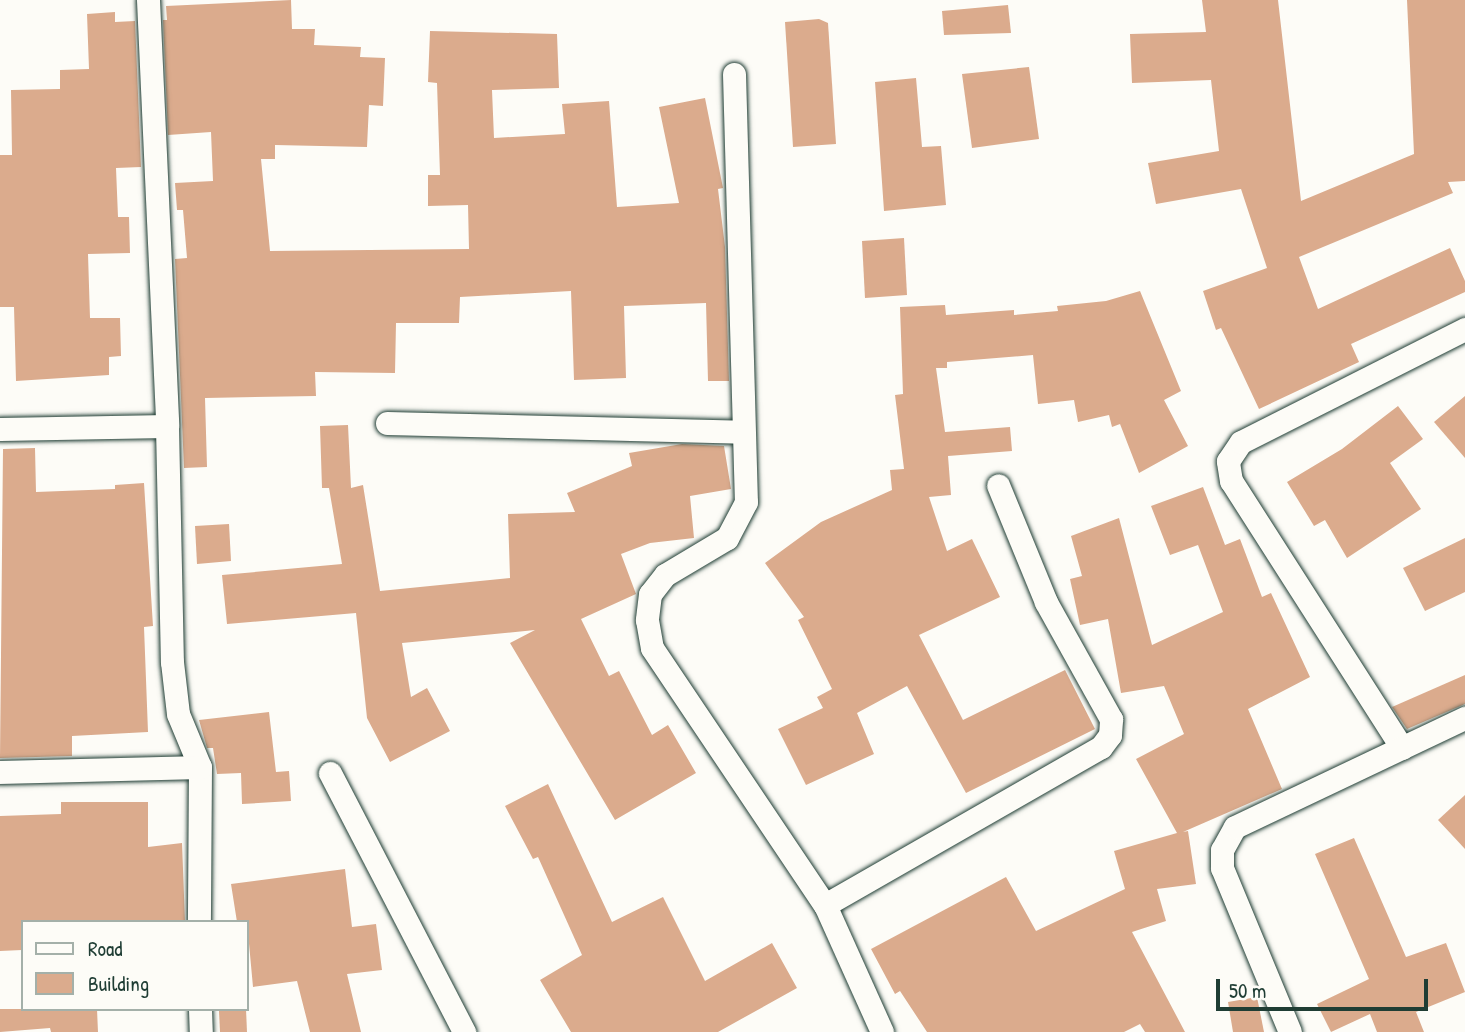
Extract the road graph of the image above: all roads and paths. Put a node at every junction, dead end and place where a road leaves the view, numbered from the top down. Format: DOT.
graph roads {
  1 [pos="148,0"];
  2 [pos="734,74"];
  3 [pos="1465,329"];
  4 [pos="387,422"];
  5 [pos="167,426"];
  6 [pos="0,429"];
  7 [pos="743,432"];
  8 [pos="998,485"];
  9 [pos="1465,718"];
  10 [pos="1402,748"];
  11 [pos="200,766"];
  12 [pos="0,772"];
  13 [pos="330,773"];
  14 [pos="825,905"];
  15 [pos="199,920"];
  16 [pos="200,1011"];
  17 [pos="201,1032"];
  18 [pos="464,1032"];
  19 [pos="882,1032"];
  20 [pos="1290,1032"];
  1 -- 5 [label="street"];
  2 -- 7 [label="street"];
  3 -- 10 [label="street"];
  4 -- 7 [label="street"];
  5 -- 6 [label="street"];
  5 -- 11 [label="street"];
  7 -- 14 [label="street"];
  8 -- 14 [label="street"];
  9 -- 10 [label="street"];
  10 -- 20 [label="street"];
  11 -- 12 [label="street"];
  11 -- 15 [label="street"];
  13 -- 18 [label="street"];
  14 -- 19 [label="street"];
  16 -- 17 [label="street"];
}
